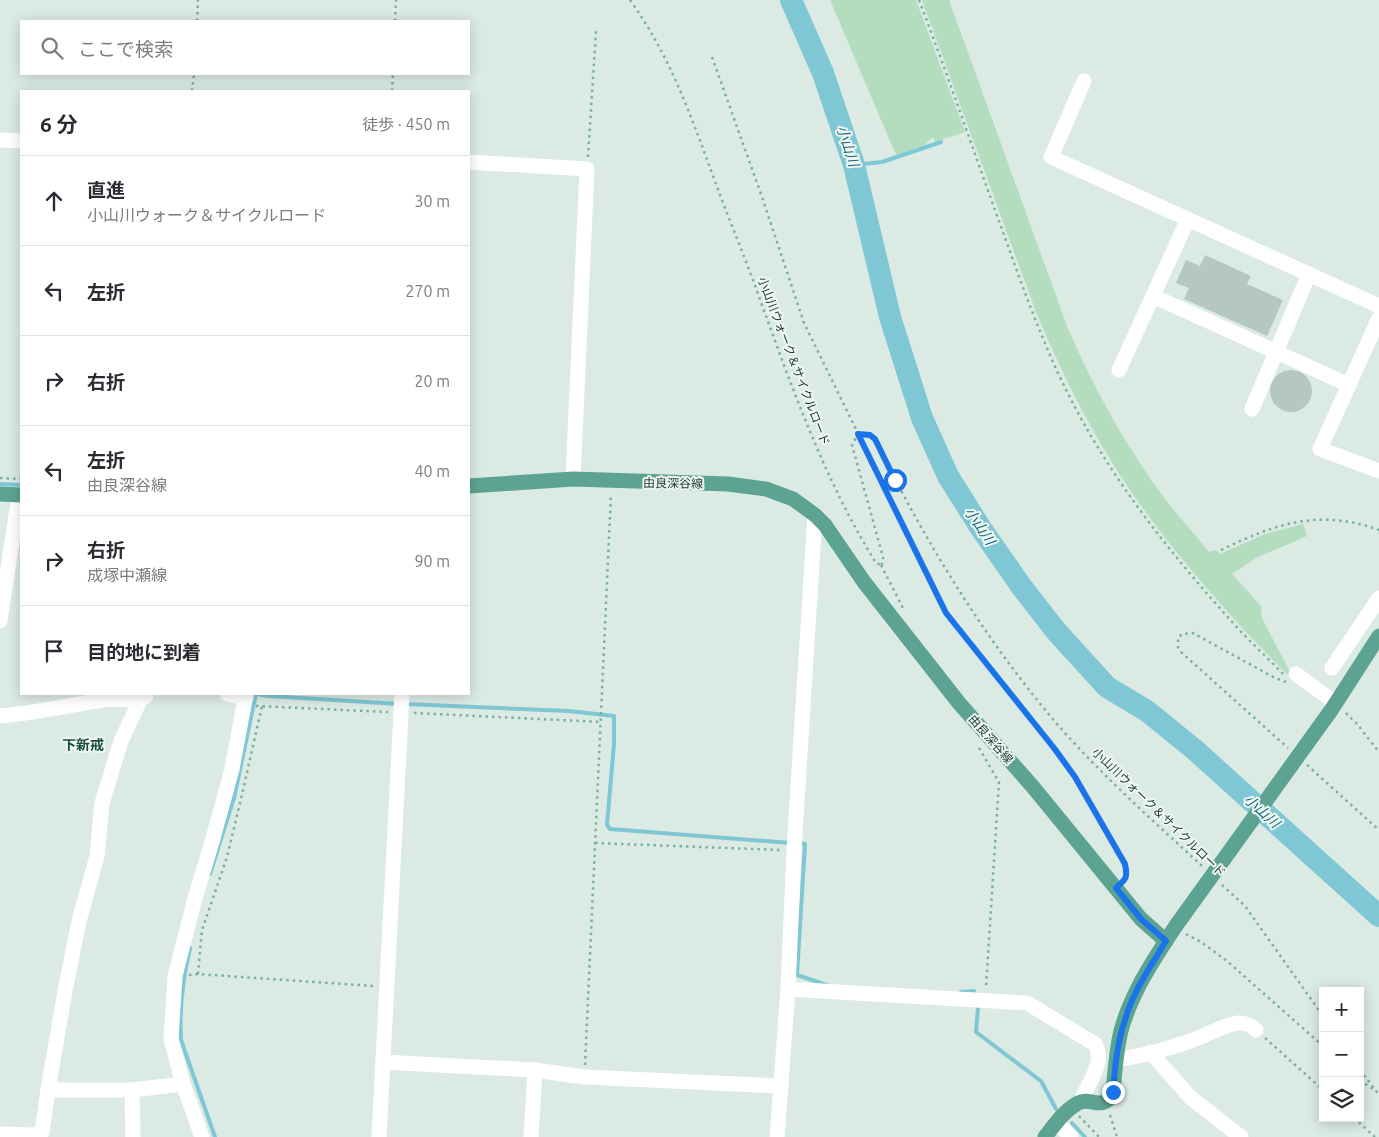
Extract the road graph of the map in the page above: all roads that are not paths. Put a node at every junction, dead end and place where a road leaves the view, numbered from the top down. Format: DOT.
graph roads {
  1 [pos="1084,81"];
  2 [pos="0,140"];
  3 [pos="20,141"];
  4 [pos="470,162"];
  5 [pos="1188,219"];
  6 [pos="1309,274"];
  7 [pos="1153,296"];
  8 [pos="1379,306"];
  9 [pos="1379,318"];
  10 [pos="1276,352"];
  11 [pos="1119,370"];
  12 [pos="1349,385"];
  13 [pos="1252,409"];
  14 [pos="1379,471"];
  15 [pos="573,479"];
  16 [pos="470,486"];
  17 [pos="0,494"];
  18 [pos="20,495"];
  19 [pos="815,514"];
  20 [pos="1379,598"];
  21 [pos="0,621"];
  22 [pos="1379,636"];
  23 [pos="1332,668"];
  24 [pos="1296,674"];
  25 [pos="231,695"];
  26 [pos="402,695"];
  27 [pos="144,696"];
  28 [pos="245,699"];
  29 [pos="1337,708"];
  30 [pos="0,716"];
  31 [pos="1166,941"];
  32 [pos="788,990"];
  33 [pos="1256,1030"];
  34 [pos="1150,1052"];
  35 [pos="1116,1059"];
  36 [pos="383,1062"];
  37 [pos="535,1070"];
  38 [pos="183,1084"];
  39 [pos="781,1086"];
  40 [pos="48,1090"];
  41 [pos="132,1090"];
  42 [pos="1076,1105"];
  43 [pos="1056,1122"];
  44 [pos="0,1134"];
  45 [pos="133,1137"];
  46 [pos="202,1137"];
  47 [pos="379,1137"];
  48 [pos="531,1137"];
  49 [pos="777,1137"];
  50 [pos="1045,1137"];
  51 [pos="1070,1137"];
  52 [pos="1241,1137"];
  1 -- 5 [label="street"];
  2 -- 3 [label="street"];
  4 -- 15 [label="street"];
  5 -- 6 [label="street"];
  5 -- 7 [label="street"];
  6 -- 8 [label="street"];
  6 -- 10 [label="street"];
  7 -- 10 [label="street"];
  7 -- 11 [label="street"];
  9 -- 12 [label="street"];
  10 -- 12 [label="street"];
  10 -- 13 [label="street"];
  12 -- 14 [label="street"];
  15 -- 16 [label="main road, 由良深谷線"];
  15 -- 19 [label="main road, 由良深谷線"];
  17 -- 18 [label="main road"];
  18 -- 21 [label="street"];
  19 -- 31 [label="main road, 由良深谷線"];
  19 -- 32 [label="street"];
  20 -- 23 [label="street"];
  22 -- 29 [label="main road"];
  24 -- 29 [label="street"];
  25 -- 28 [label="street"];
  26 -- 36 [label="street"];
  27 -- 30 [label="street"];
  27 -- 40 [label="street"];
  28 -- 38 [label="street"];
  29 -- 31 [label="main road"];
  31 -- 35 [label="main road"];
  32 -- 39 [label="street"];
  32 -- 42 [label="street"];
  33 -- 34 [label="street"];
  34 -- 35 [label="street"];
  34 -- 52 [label="street"];
  35 -- 42 [label="main road"];
  36 -- 37 [label="street"];
  36 -- 47 [label="street"];
  37 -- 39 [label="street"];
  37 -- 48 [label="street"];
  38 -- 41 [label="street"];
  38 -- 46 [label="street"];
  39 -- 49 [label="street"];
  40 -- 41 [label="street"];
  40 -- 44 [label="street"];
  41 -- 45 [label="street"];
  42 -- 43 [label="main road"];
  43 -- 50 [label="main road"];
  43 -- 51 [label="street"];
}
